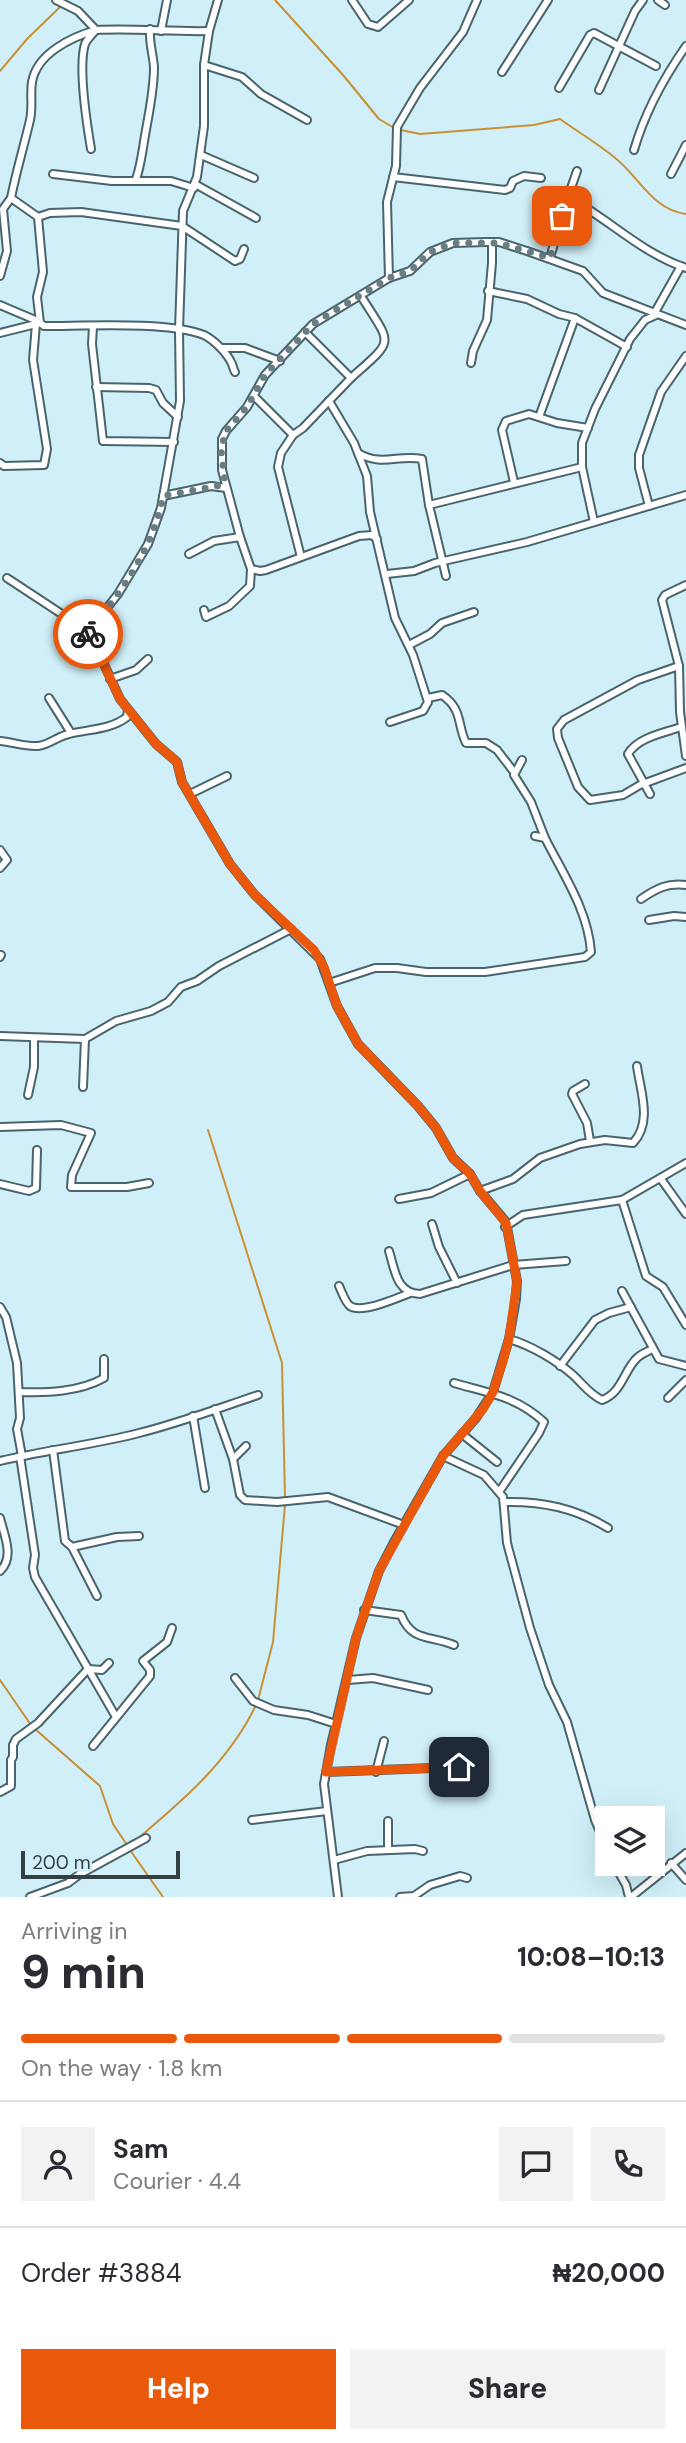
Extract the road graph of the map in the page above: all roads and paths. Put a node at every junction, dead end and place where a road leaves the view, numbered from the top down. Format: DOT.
graph roads {
  1 [pos="56,0"];
  2 [pos="167,0"];
  3 [pos="218,0"];
  4 [pos="352,0"];
  5 [pos="409,0"];
  6 [pos="477,0"];
  7 [pos="548,0"];
  8 [pos="643,0"];
  9 [pos="658,0"];
  10 [pos="665,5"];
  11 [pos="150,29"];
  12 [pos="96,30"];
  13 [pos="162,31"];
  14 [pos="209,31"];
  15 [pos="619,45"];
  16 [pos="686,46"];
  17 [pos="204,65"];
  18 [pos="656,66"];
  19 [pos="502,72"];
  20 [pos="559,88"];
  21 [pos="598,90"];
  22 [pos="307,120"];
  23 [pos="686,145"];
  24 [pos="91,149"];
  25 [pos="634,150"];
  26 [pos="201,155"];
  27 [pos="577,171"];
  28 [pos="53,174"];
  29 [pos="671,174"];
  30 [pos="393,177"];
  31 [pos="254,178"];
  32 [pos="541,178"];
  33 [pos="136,179"];
  34 [pos="194,186"];
  35 [pos="568,197"];
  36 [pos="11,198"];
  37 [pos="37,218"];
  38 [pos="256,218"];
  39 [pos="182,226"];
  40 [pos="492,242"];
  41 [pos="244,249"];
  42 [pos="550,258"];
  43 [pos="683,267"];
  44 [pos="0,276"];
  45 [pos="389,278"];
  46 [pos="488,291"];
  47 [pos="361,296"];
  48 [pos="0,305"];
  49 [pos="645,310"];
  50 [pos="655,314"];
  51 [pos="575,318"];
  52 [pos="645,320"];
  53 [pos="38,323"];
  54 [pos="686,325"];
  55 [pos="93,326"];
  56 [pos="179,330"];
  57 [pos="305,332"];
  58 [pos="0,333"];
  59 [pos="627,347"];
  60 [pos="221,348"];
  61 [pos="686,356"];
  62 [pos="280,360"];
  63 [pos="471,363"];
  64 [pos="235,372"];
  65 [pos="351,378"];
  66 [pos="96,387"];
  67 [pos="254,396"];
  68 [pos="329,401"];
  69 [pos="178,417"];
  70 [pos="538,417"];
  71 [pos="588,428"];
  72 [pos="293,435"];
  73 [pos="174,442"];
  74 [pos="358,453"];
  75 [pos="0,463"];
  76 [pos="582,467"];
  77 [pos="513,482"];
  78 [pos="226,485"];
  79 [pos="164,486"];
  80 [pos="174,492"];
  81 [pos="686,495"];
  82 [pos="163,496"];
  83 [pos="429,505"];
  84 [pos="649,506"];
  85 [pos="594,522"];
  86 [pos="374,534"];
  87 [pos="240,537"];
  88 [pos="189,554"];
  89 [pos="301,557"];
  90 [pos="444,562"];
  91 [pos="251,569"];
  92 [pos="387,574"];
  93 [pos="446,576"];
  94 [pos="7,578"];
  95 [pos="686,586"];
  96 [pos="205,610"];
  97 [pos="474,612"];
  98 [pos="91,628"];
  99 [pos="409,645"];
  100 [pos="148,659"];
  101 [pos="679,666"];
  102 [pos="110,679"];
  103 [pos="49,698"];
  104 [pos="428,698"];
  105 [pos="128,710"];
  106 [pos="390,722"];
  107 [pos="681,727"];
  108 [pos="71,733"];
  109 [pos="0,741"];
  110 [pos="686,756"];
  111 [pos="522,760"];
  112 [pos="686,768"];
  113 [pos="514,772"];
  114 [pos="227,776"];
  115 [pos="645,783"];
  116 [pos="190,794"];
  117 [pos="650,794"];
  118 [pos="535,836"];
  119 [pos="545,838"];
  120 [pos="0,850"];
  121 [pos="0,868"];
  122 [pos="686,885"];
  123 [pos="641,899"];
  124 [pos="686,917"];
  125 [pos="649,920"];
  126 [pos="291,929"];
  127 [pos="329,983"];
  128 [pos="0,1036"];
  129 [pos="34,1038"];
  130 [pos="85,1039"];
  131 [pos="637,1066"];
  132 [pos="585,1084"];
  133 [pos="83,1087"];
  134 [pos="28,1095"];
  135 [pos="0,1127"];
  136 [pos="590,1141"];
  137 [pos="37,1150"];
  138 [pos="686,1163"];
  139 [pos="470,1174"];
  140 [pos="661,1179"];
  141 [pos="149,1183"];
  142 [pos="0,1184"];
  143 [pos="480,1191"];
  144 [pos="399,1199"];
  145 [pos="622,1200"];
  146 [pos="686,1214"];
  147 [pos="432,1224"];
  148 [pos="505,1227"];
  149 [pos="389,1251"];
  150 [pos="566,1261"];
  151 [pos="513,1265"];
  152 [pos="457,1283"];
  153 [pos="339,1286"];
  154 [pos="622,1291"];
  155 [pos="410,1293"];
  156 [pos="0,1307"];
  157 [pos="631,1307"];
  158 [pos="686,1325"];
  159 [pos="509,1339"];
  160 [pos="652,1349"];
  161 [pos="104,1359"];
  162 [pos="560,1366"];
  163 [pos="686,1366"];
  164 [pos="686,1380"];
  165 [pos="454,1383"];
  166 [pos="19,1392"];
  167 [pos="493,1392"];
  168 [pos="258,1395"];
  169 [pos="668,1398"];
  170 [pos="215,1409"];
  171 [pos="194,1416"];
  172 [pos="461,1434"];
  173 [pos="246,1446"];
  174 [pos="53,1450"];
  175 [pos="21,1456"];
  176 [pos="443,1456"];
  177 [pos="233,1459"];
  178 [pos="0,1461"];
  179 [pos="497,1462"];
  180 [pos="205,1488"];
  181 [pos="499,1492"];
  182 [pos="504,1502"];
  183 [pos="0,1517"];
  184 [pos="404,1525"];
  185 [pos="608,1528"];
  186 [pos="139,1536"];
  187 [pos="72,1547"];
  188 [pos="0,1570"];
  189 [pos="97,1596"];
  190 [pos="364,1610"];
  191 [pos="172,1628"];
  192 [pos="454,1644"];
  193 [pos="109,1663"];
  194 [pos="88,1669"];
  195 [pos="234,1678"];
  196 [pos="348,1680"];
  197 [pos="428,1690"];
  198 [pos="116,1717"];
  199 [pos="337,1724"];
  200 [pos="384,1741"];
  201 [pos="93,1746"];
  202 [pos="459,1767"];
  203 [pos="326,1772"];
  204 [pos="376,1772"];
  205 [pos="0,1791"];
  206 [pos="327,1811"];
  207 [pos="252,1820"];
  208 [pos="595,1820"];
  209 [pos="388,1821"];
  210 [pos="146,1838"];
  211 [pos="388,1849"];
  212 [pos="423,1851"];
  213 [pos="686,1853"];
  214 [pos="334,1860"];
  215 [pos="671,1863"];
  216 [pos="621,1876"];
  217 [pos="467,1878"];
  218 [pos="686,1880"];
  219 [pos="30,1897"];
  220 [pos="338,1897"];
  221 [pos="400,1897"];
  222 [pos="630,1897"];
  1 -- 12 [label="street"];
  2 -- 13 [label="street"];
  3 -- 14 [label="street"];
  4 -- 5 [label="street"];
  6 -- 30 [label="street"];
  7 -- 19 [label="street"];
  8 -- 15 [label="street"];
  9 -- 10 [label="street"];
  11 -- 12 [label="street"];
  11 -- 13 [label="street"];
  11 -- 33 [label="street"];
  12 -- 24 [label="street"];
  12 -- 36 [label="street"];
  13 -- 14 [label="street"];
  14 -- 17 [label="street"];
  15 -- 18 [label="street"];
  15 -- 20 [label="street"];
  15 -- 21 [label="street"];
  16 -- 25 [label="street"];
  17 -- 22 [label="street"];
  17 -- 26 [label="street"];
  23 -- 29 [label="street"];
  26 -- 31 [label="street"];
  26 -- 34 [label="street"];
  27 -- 35 [label="street"];
  28 -- 33 [label="street"];
  30 -- 32 [label="street"];
  30 -- 45 [label="street"];
  33 -- 34 [label="street"];
  34 -- 38 [label="street"];
  34 -- 39 [label="street"];
  35 -- 42 [label="street"];
  35 -- 43 [label="street"];
  36 -- 37 [label="street"];
  36 -- 44 [label="street"];
  37 -- 39 [label="street"];
  37 -- 53 [label="street"];
  39 -- 41 [label="street"];
  39 -- 56 [label="street"];
  40 -- 42 [label="street"];
  40 -- 45 [label="street"];
  40 -- 46 [label="street"];
  42 -- 49 [label="street"];
  43 -- 50 [label="street"];
  45 -- 47 [label="street"];
  46 -- 51 [label="street"];
  46 -- 63 [label="street"];
  47 -- 57 [label="street"];
  47 -- 65 [label="street"];
  48 -- 53 [label="street"];
  49 -- 50 [label="street"];
  49 -- 52 [label="street"];
  50 -- 52 [label="street"];
  50 -- 54 [label="street"];
  51 -- 59 [label="street"];
  51 -- 70 [label="street"];
  52 -- 59 [label="street"];
  53 -- 55 [label="street"];
  53 -- 58 [label="street"];
  53 -- 75 [label="street"];
  55 -- 56 [label="street"];
  55 -- 66 [label="street"];
  56 -- 60 [label="street"];
  56 -- 69 [label="street"];
  57 -- 62 [label="street"];
  57 -- 65 [label="street"];
  59 -- 71 [label="street"];
  60 -- 62 [label="street"];
  60 -- 64 [label="street"];
  61 -- 84 [label="street"];
  62 -- 67 [label="street"];
  65 -- 68 [label="street"];
  66 -- 69 [label="street"];
  66 -- 73 [label="street"];
  67 -- 72 [label="street"];
  67 -- 78 [label="street"];
  68 -- 72 [label="street"];
  68 -- 74 [label="street"];
  69 -- 73 [label="street"];
  70 -- 71 [label="street"];
  70 -- 77 [label="street"];
  71 -- 76 [label="street"];
  72 -- 89 [label="street"];
  73 -- 79 [label="street"];
  74 -- 83 [label="street"];
  74 -- 86 [label="street"];
  76 -- 77 [label="street"];
  76 -- 85 [label="street"];
  77 -- 83 [label="street"];
  78 -- 80 [label="street"];
  78 -- 87 [label="street"];
  79 -- 80 [label="street"];
  79 -- 82 [label="street"];
  80 -- 82 [label="street"];
  81 -- 84 [label="street"];
  82 -- 98 [label="street"];
  83 -- 90 [label="street"];
  84 -- 85 [label="street"];
  85 -- 90 [label="street"];
  86 -- 89 [label="street"];
  86 -- 92 [label="street"];
  87 -- 88 [label="street"];
  87 -- 91 [label="street"];
  89 -- 91 [label="street"];
  90 -- 92 [label="street"];
  90 -- 93 [label="street"];
  91 -- 96 [label="street"];
  92 -- 99 [label="street"];
  94 -- 98 [label="street"];
  95 -- 101 [label="street"];
  97 -- 99 [label="street"];
  98 -- 102 [label="street"];
  99 -- 104 [label="street"];
  100 -- 102 [label="street"];
  101 -- 107 [label="street"];
  101 -- 115 [label="street"];
  102 -- 105 [label="street"];
  103 -- 108 [label="street"];
  104 -- 106 [label="street"];
  104 -- 113 [label="street"];
  105 -- 108 [label="street"];
  105 -- 116 [label="street"];
  107 -- 110 [label="street"];
  107 -- 115 [label="street"];
  108 -- 109 [label="street"];
  111 -- 113 [label="street"];
  112 -- 115 [label="street"];
  113 -- 119 [label="street"];
  114 -- 116 [label="street"];
  115 -- 117 [label="street"];
  116 -- 126 [label="street"];
  118 -- 119 [label="street"];
  119 -- 127 [label="street"];
  120 -- 121 [label="street"];
  122 -- 123 [label="street"];
  124 -- 125 [label="street"];
  126 -- 127 [label="street"];
  126 -- 130 [label="street"];
  127 -- 139 [label="street"];
  128 -- 129 [label="street"];
  129 -- 130 [label="street"];
  129 -- 134 [label="street"];
  130 -- 133 [label="street"];
  131 -- 136 [label="street"];
  132 -- 136 [label="street"];
  135 -- 141 [label="street"];
  136 -- 143 [label="street"];
  137 -- 142 [label="street"];
  138 -- 140 [label="street"];
  139 -- 143 [label="street"];
  139 -- 144 [label="street"];
  140 -- 145 [label="street"];
  140 -- 146 [label="street"];
  143 -- 148 [label="street"];
  145 -- 148 [label="street"];
  145 -- 158 [label="street"];
  147 -- 152 [label="street"];
  148 -- 151 [label="street"];
  149 -- 155 [label="street"];
  150 -- 151 [label="street"];
  151 -- 152 [label="street"];
  151 -- 159 [label="street"];
  152 -- 155 [label="street"];
  153 -- 155 [label="street"];
  154 -- 157 [label="street"];
  156 -- 166 [label="street"];
  157 -- 160 [label="street"];
  157 -- 162 [label="street"];
  159 -- 162 [label="street"];
  159 -- 167 [label="street"];
  160 -- 162 [label="street"];
  160 -- 163 [label="street"];
  161 -- 166 [label="street"];
  164 -- 169 [label="street"];
  165 -- 167 [label="street"];
  166 -- 175 [label="street"];
  167 -- 172 [label="street"];
  167 -- 181 [label="street"];
  168 -- 170 [label="street"];
  170 -- 171 [label="street"];
  170 -- 177 [label="street"];
  171 -- 174 [label="street"];
  171 -- 180 [label="street"];
  172 -- 176 [label="street"];
  172 -- 179 [label="street"];
  173 -- 177 [label="street"];
  174 -- 175 [label="street"];
  174 -- 187 [label="street"];
  175 -- 178 [label="street"];
  175 -- 194 [label="street"];
  176 -- 181 [label="street"];
  176 -- 184 [label="street"];
  177 -- 184 [label="street"];
  181 -- 182 [label="street"];
  182 -- 185 [label="street"];
  182 -- 208 [label="street"];
  183 -- 188 [label="street"];
  184 -- 190 [label="street"];
  186 -- 187 [label="street"];
  187 -- 189 [label="street"];
  190 -- 192 [label="street"];
  190 -- 196 [label="street"];
  191 -- 198 [label="street"];
  193 -- 194 [label="street"];
  194 -- 198 [label="street"];
  194 -- 205 [label="street"];
  195 -- 199 [label="street"];
  196 -- 197 [label="street"];
  196 -- 199 [label="street"];
  198 -- 201 [label="street"];
  199 -- 203 [label="street"];
  200 -- 204 [label="street"];
  202 -- 204 [label="street"];
  203 -- 204 [label="street"];
  203 -- 206 [label="street"];
  206 -- 207 [label="street"];
  206 -- 214 [label="street"];
  209 -- 211 [label="street"];
  210 -- 219 [label="street"];
  211 -- 212 [label="street"];
  211 -- 214 [label="street"];
  213 -- 215 [label="street"];
  214 -- 220 [label="street"];
  215 -- 218 [label="street"];
  215 -- 222 [label="street"];
  216 -- 222 [label="street"];
  217 -- 221 [label="street"];
}
